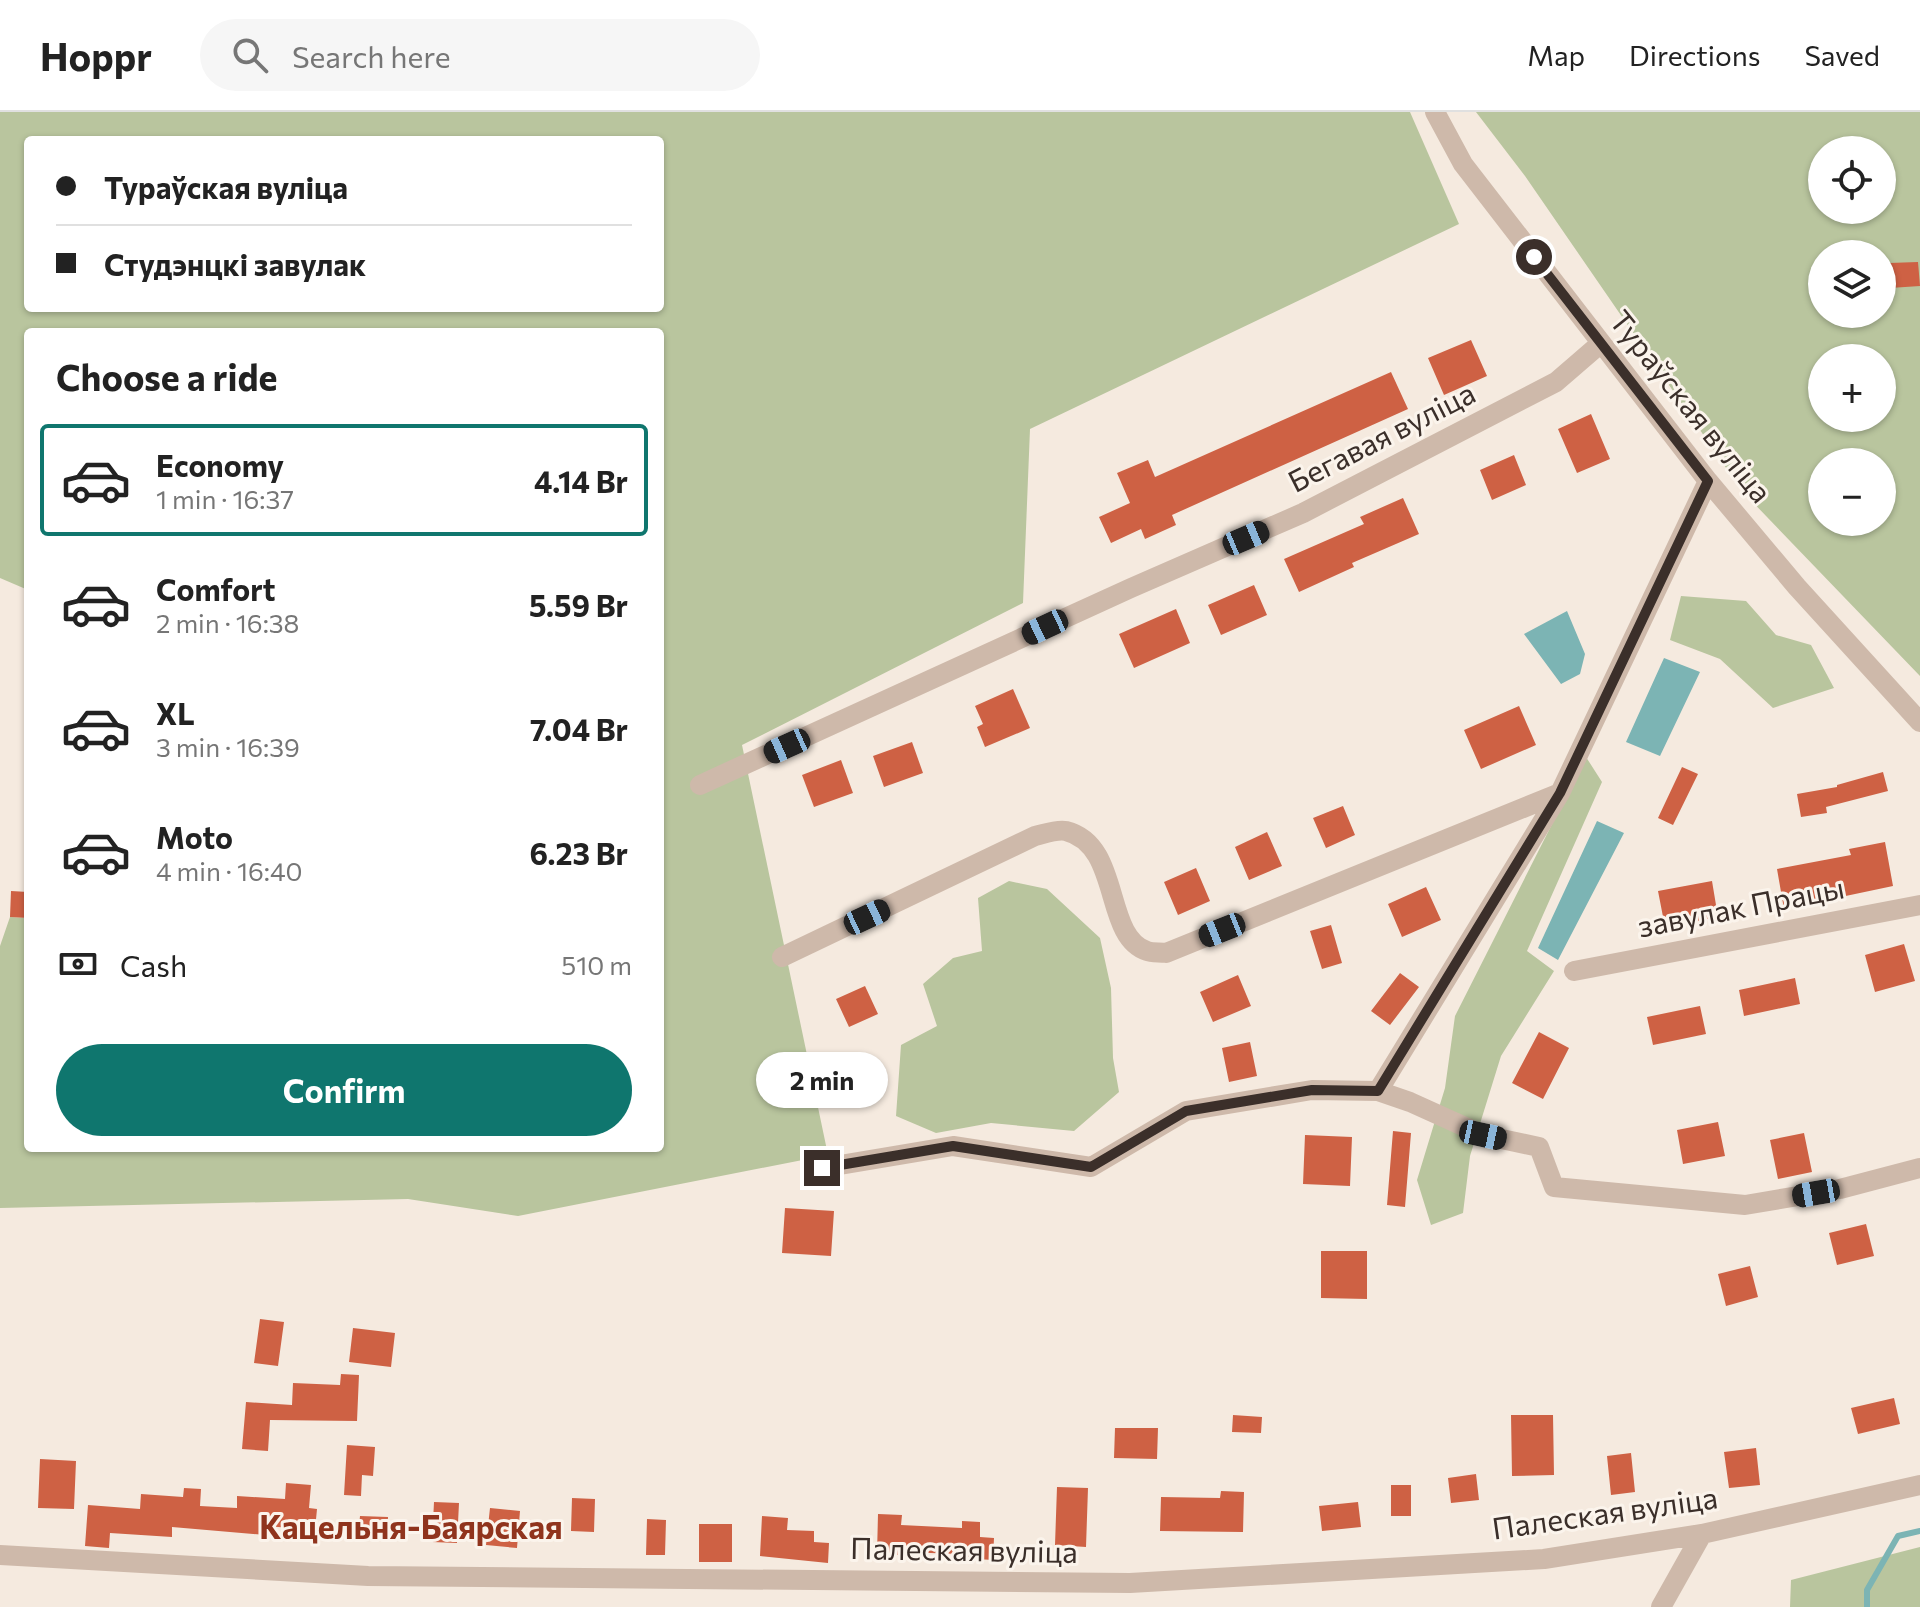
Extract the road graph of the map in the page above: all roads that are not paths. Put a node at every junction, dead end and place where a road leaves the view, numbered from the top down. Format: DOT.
graph roads {
  1 [pos="1435,112"];
  2 [pos="1600,344"];
  3 [pos="1708,481"];
  4 [pos="1920,722"];
  5 [pos="700,785"];
  6 [pos="1560,793"];
  7 [pos="1920,905"];
  8 [pos="782,957"];
  9 [pos="1574,971"];
  10 [pos="1378,1091"];
  11 [pos="822,1168"];
  12 [pos="1920,1168"];
  13 [pos="1920,1485"];
  14 [pos="1702,1534"];
  15 [pos="0,1555"];
  16 [pos="1661,1607"];
  1 -- 2 [label="street, Тураўская вуліца"];
  2 -- 3 [label="street, Тураўская вуліца"];
  2 -- 5 [label="street, Бегавая вуліца"];
  3 -- 4 [label="street, Тураўская вуліца"];
  3 -- 6 [label="street"];
  6 -- 8 [label="street"];
  6 -- 10 [label="street"];
  7 -- 9 [label="street, завулак Працы"];
  10 -- 11 [label="street"];
  10 -- 12 [label="street"];
  13 -- 14 [label="street, Палеская вуліца"];
  14 -- 15 [label="street, Палеская вуліца"];
  14 -- 16 [label="street"];
}
